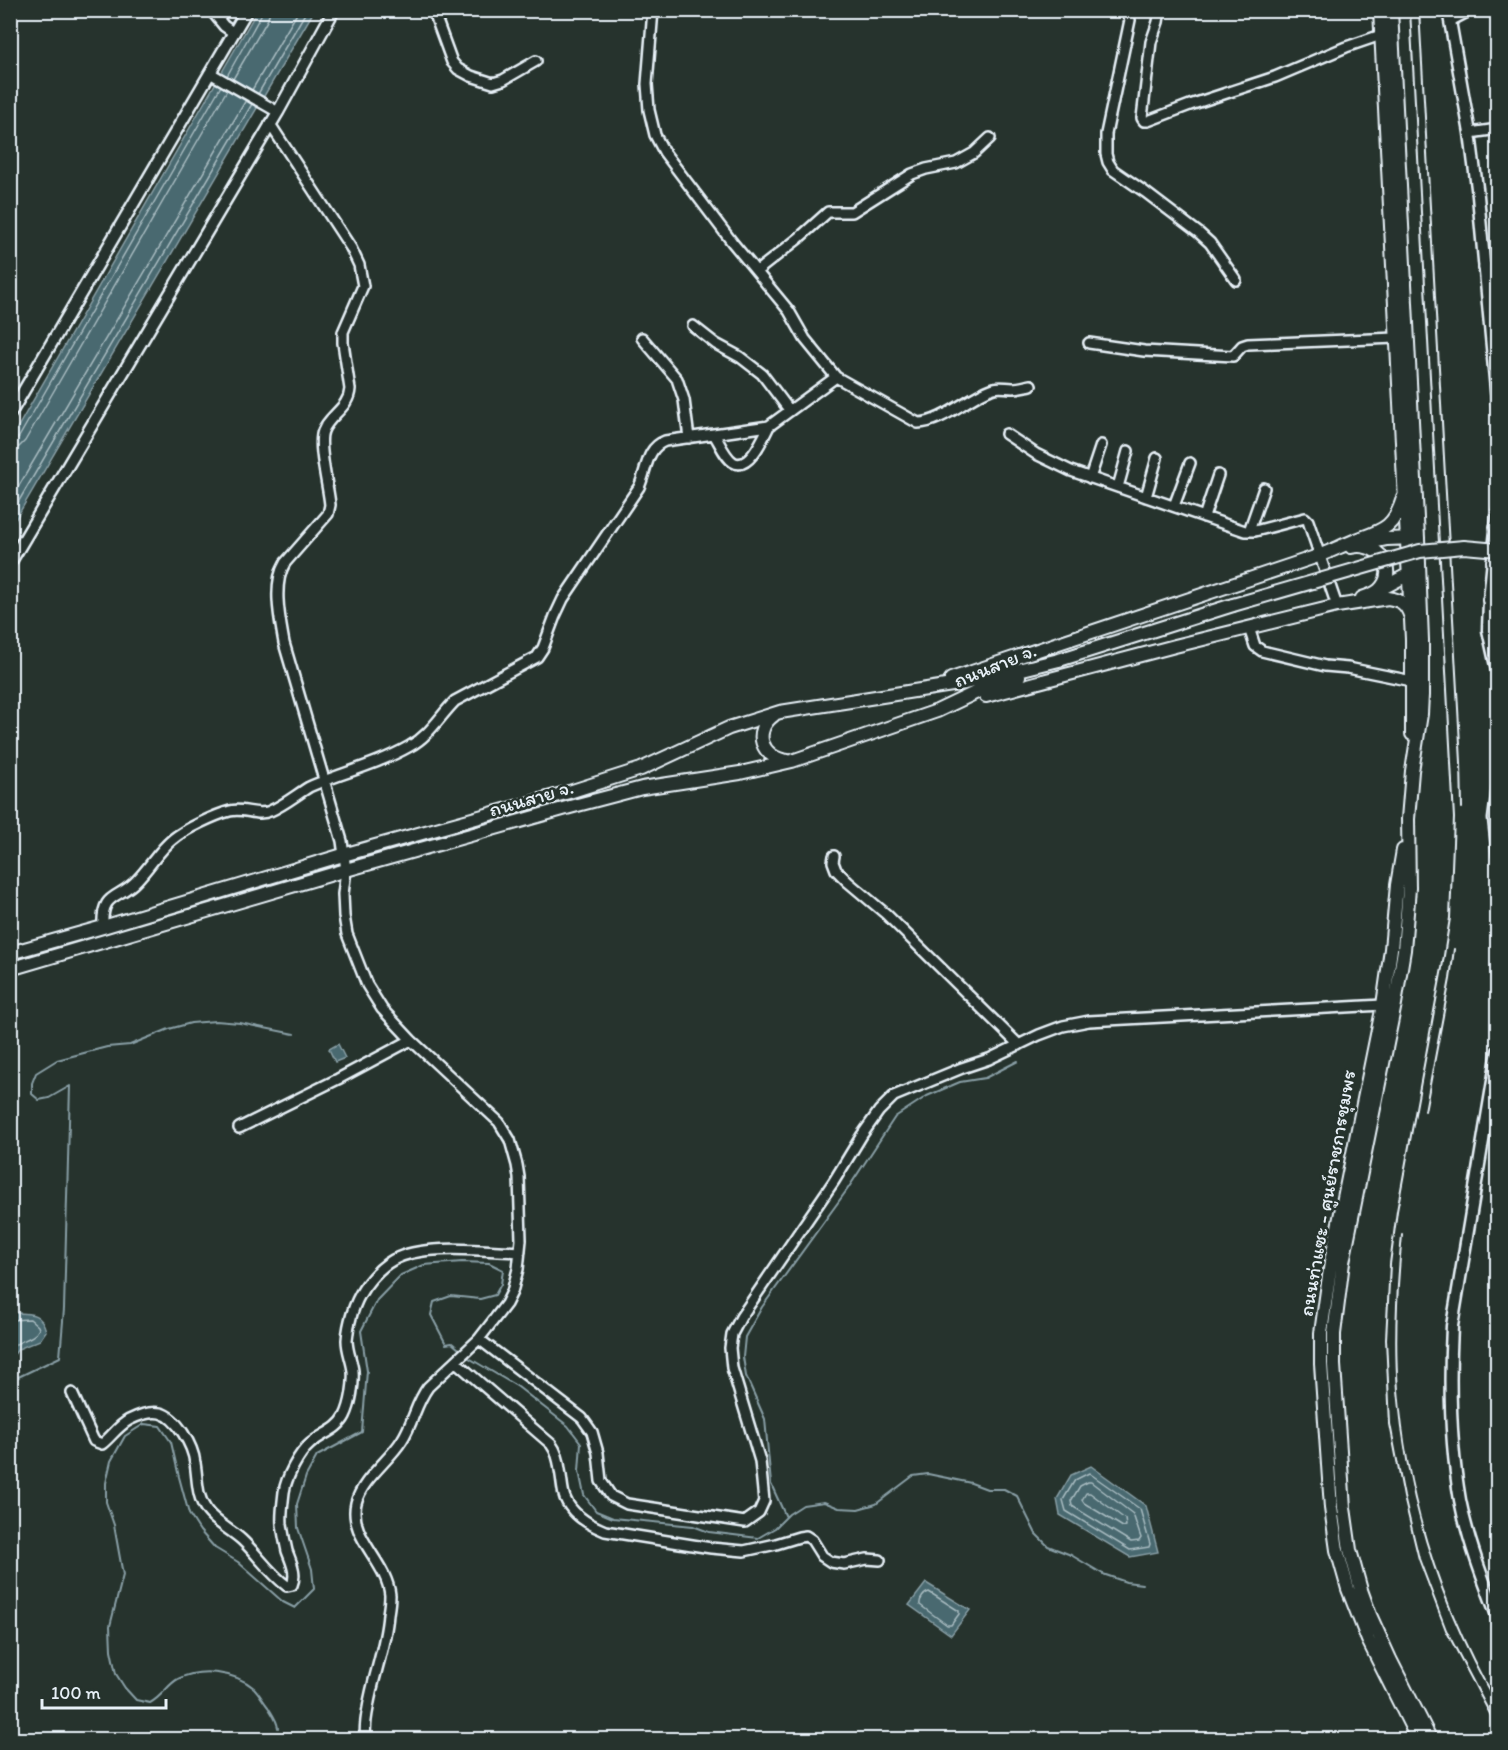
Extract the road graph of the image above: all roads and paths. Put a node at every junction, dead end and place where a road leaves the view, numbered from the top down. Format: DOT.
graph roads {
  1 [pos="211,10"];
  2 [pos="247,10"];
  3 [pos="334,10"];
  4 [pos="433,10"];
  5 [pos="653,10"];
  6 [pos="1125,10"];
  7 [pos="1160,10"];
  8 [pos="1380,10"];
  9 [pos="1390,10"];
  10 [pos="1471,10"];
  11 [pos="1449,16"];
  12 [pos="234,33"];
  13 [pos="1382,35"];
  14 [pos="536,61"];
  15 [pos="210,74"];
  16 [pos="278,112"];
  17 [pos="270,124"];
  18 [pos="1497,129"];
  19 [pos="1470,133"];
  20 [pos="990,138"];
  21 [pos="1395,214"];
  22 [pos="1497,266"];
  23 [pos="1484,268"];
  24 [pos="757,271"];
  25 [pos="1236,280"];
  26 [pos="693,326"];
  27 [pos="642,338"];
  28 [pos="1396,338"];
  29 [pos="1089,343"];
  30 [pos="836,377"];
  31 [pos="1031,385"];
  32 [pos="790,411"];
  33 [pos="1497,412"];
  34 [pos="10,414"];
  35 [pos="769,426"];
  36 [pos="714,434"];
  37 [pos="1006,434"];
  38 [pos="689,438"];
  39 [pos="1101,445"];
  40 [pos="1128,451"];
  41 [pos="1157,458"];
  42 [pos="1190,463"];
  43 [pos="1218,475"];
  44 [pos="1090,478"];
  45 [pos="1118,487"];
  46 [pos="1264,488"];
  47 [pos="1404,492"];
  48 [pos="1146,497"];
  49 [pos="1174,506"];
  50 [pos="1497,510"];
  51 [pos="1204,517"];
  52 [pos="1497,527"];
  53 [pos="1249,531"];
  54 [pos="1412,538"];
  55 [pos="1358,545"];
  56 [pos="1321,555"];
  57 [pos="1496,559"];
  58 [pos="10,563"];
  59 [pos="1413,572"];
  60 [pos="1497,584"];
  61 [pos="1378,591"];
  62 [pos="1489,600"];
  63 [pos="1337,606"];
  64 [pos="1411,616"];
  65 [pos="1249,628"];
  66 [pos="1059,660"];
  67 [pos="1497,675"];
  68 [pos="1412,681"];
  69 [pos="927,688"];
  70 [pos="937,711"];
  71 [pos="780,712"];
  72 [pos="1413,756"];
  73 [pos="792,761"];
  74 [pos="324,781"];
  75 [pos="1497,787"];
  76 [pos="343,855"];
  77 [pos="834,856"];
  78 [pos="1497,856"];
  79 [pos="346,870"];
  80 [pos="103,927"];
  81 [pos="10,953"];
  82 [pos="10,969"];
  83 [pos="1389,1004"];
  84 [pos="411,1040"];
  85 [pos="1019,1045"];
  86 [pos="1497,1051"];
  87 [pos="239,1128"];
  88 [pos="520,1252"];
  89 [pos="479,1339"];
  90 [pos="456,1362"];
  91 [pos="72,1393"];
  92 [pos="880,1560"];
  93 [pos="1497,1618"];
  94 [pos="366,1740"];
  95 [pos="1418,1740"];
  96 [pos="1431,1740"];
  1 -- 12 [label="street"];
  2 -- 12 [label="street"];
  3 -- 16 [label="street"];
  4 -- 14 [label="street"];
  5 -- 24 [label="street"];
  6 -- 25 [label="street"];
  7 -- 13 [label="street"];
  8 -- 13 [label="main road"];
  9 -- 21 [label="main road"];
  10 -- 11 [label="street"];
  11 -- 19 [label="street"];
  12 -- 15 [label="street"];
  13 -- 21 [label="main road"];
  15 -- 16 [label="street"];
  15 -- 34 [label="street"];
  16 -- 17 [label="street"];
  17 -- 58 [label="street"];
  17 -- 74 [label="street"];
  18 -- 19 [label="street"];
  19 -- 23 [label="street"];
  20 -- 24 [label="street"];
  21 -- 28 [label="main road"];
  21 -- 54 [label="main road"];
  22 -- 23 [label="street"];
  23 -- 33 [label="street"];
  24 -- 30 [label="street"];
  26 -- 32 [label="street"];
  27 -- 38 [label="street"];
  28 -- 29 [label="street"];
  28 -- 47 [label="main road"];
  30 -- 31 [label="street"];
  30 -- 32 [label="street"];
  32 -- 35 [label="street"];
  35 -- 36 [label="street"];
  35 -- 36 [label="street"];
  36 -- 38 [label="street"];
  37 -- 44 [label="street"];
  38 -- 74 [label="street"];
  39 -- 44 [label="street"];
  40 -- 45 [label="street"];
  41 -- 48 [label="street"];
  42 -- 49 [label="street"];
  43 -- 51 [label="street"];
  44 -- 45 [label="street"];
  45 -- 48 [label="street"];
  46 -- 53 [label="street"];
  47 -- 54 [label="main road"];
  47 -- 56 [label="main road"];
  48 -- 49 [label="street"];
  49 -- 51 [label="street"];
  50 -- 52 [label="street"];
  51 -- 53 [label="street"];
  52 -- 57 [label="street"];
  53 -- 56 [label="street"];
  54 -- 55 [label="main road"];
  54 -- 59 [label="main road"];
  55 -- 56 [label="main road"];
  55 -- 61 [label="main road"];
  56 -- 63 [label="street"];
  56 -- 69 [label="main road"];
  57 -- 62 [label="street"];
  57 -- 66 [label="main road, ถนนสาย จ., bridge"];
  59 -- 61 [label="main road"];
  59 -- 64 [label="main road"];
  59 -- 72 [label="main road"];
  60 -- 62 [label="main road"];
  61 -- 63 [label="main road"];
  62 -- 67 [label="street"];
  63 -- 64 [label="main road"];
  63 -- 65 [label="main road"];
  64 -- 68 [label="main road"];
  65 -- 68 [label="street"];
  65 -- 70 [label="main road"];
  66 -- 69 [label="main road, ถนนสาย จ."];
  66 -- 70 [label="main road, ถนนสาย จ."];
  68 -- 72 [label="main road"];
  69 -- 71 [label="main road, ถนนสาย จ."];
  70 -- 73 [label="main road, ถนนสาย จ."];
  71 -- 73 [label="main road"];
  71 -- 76 [label="main road, ถนนสาย จ."];
  72 -- 83 [label="main road, ถนนท่าแซะ - ศูนย์ราชการชุมพร"];
  73 -- 79 [label="main road, ถนนสาย จ."];
  74 -- 76 [label="street"];
  74 -- 80 [label="street"];
  75 -- 78 [label="street"];
  76 -- 79 [label="street"];
  76 -- 80 [label="main road, ถนนสาย จ."];
  77 -- 85 [label="street"];
  79 -- 82 [label="main road, ถนนสาย จ."];
  79 -- 84 [label="street"];
  80 -- 81 [label="main road, ถนนสาย จ."];
  83 -- 85 [label="street"];
  83 -- 95 [label="main road, ถนนท่าแซะ - ศูนย์ราชการชุมพร"];
  83 -- 96 [label="main road, ถนนท่าแซะ - ศูนย์ราชการชุมพร"];
  84 -- 87 [label="street"];
  84 -- 88 [label="street"];
  85 -- 89 [label="street"];
  86 -- 93 [label="street"];
  88 -- 89 [label="street"];
  88 -- 91 [label="street"];
  89 -- 90 [label="street"];
  90 -- 92 [label="street"];
  90 -- 94 [label="street"];
}
